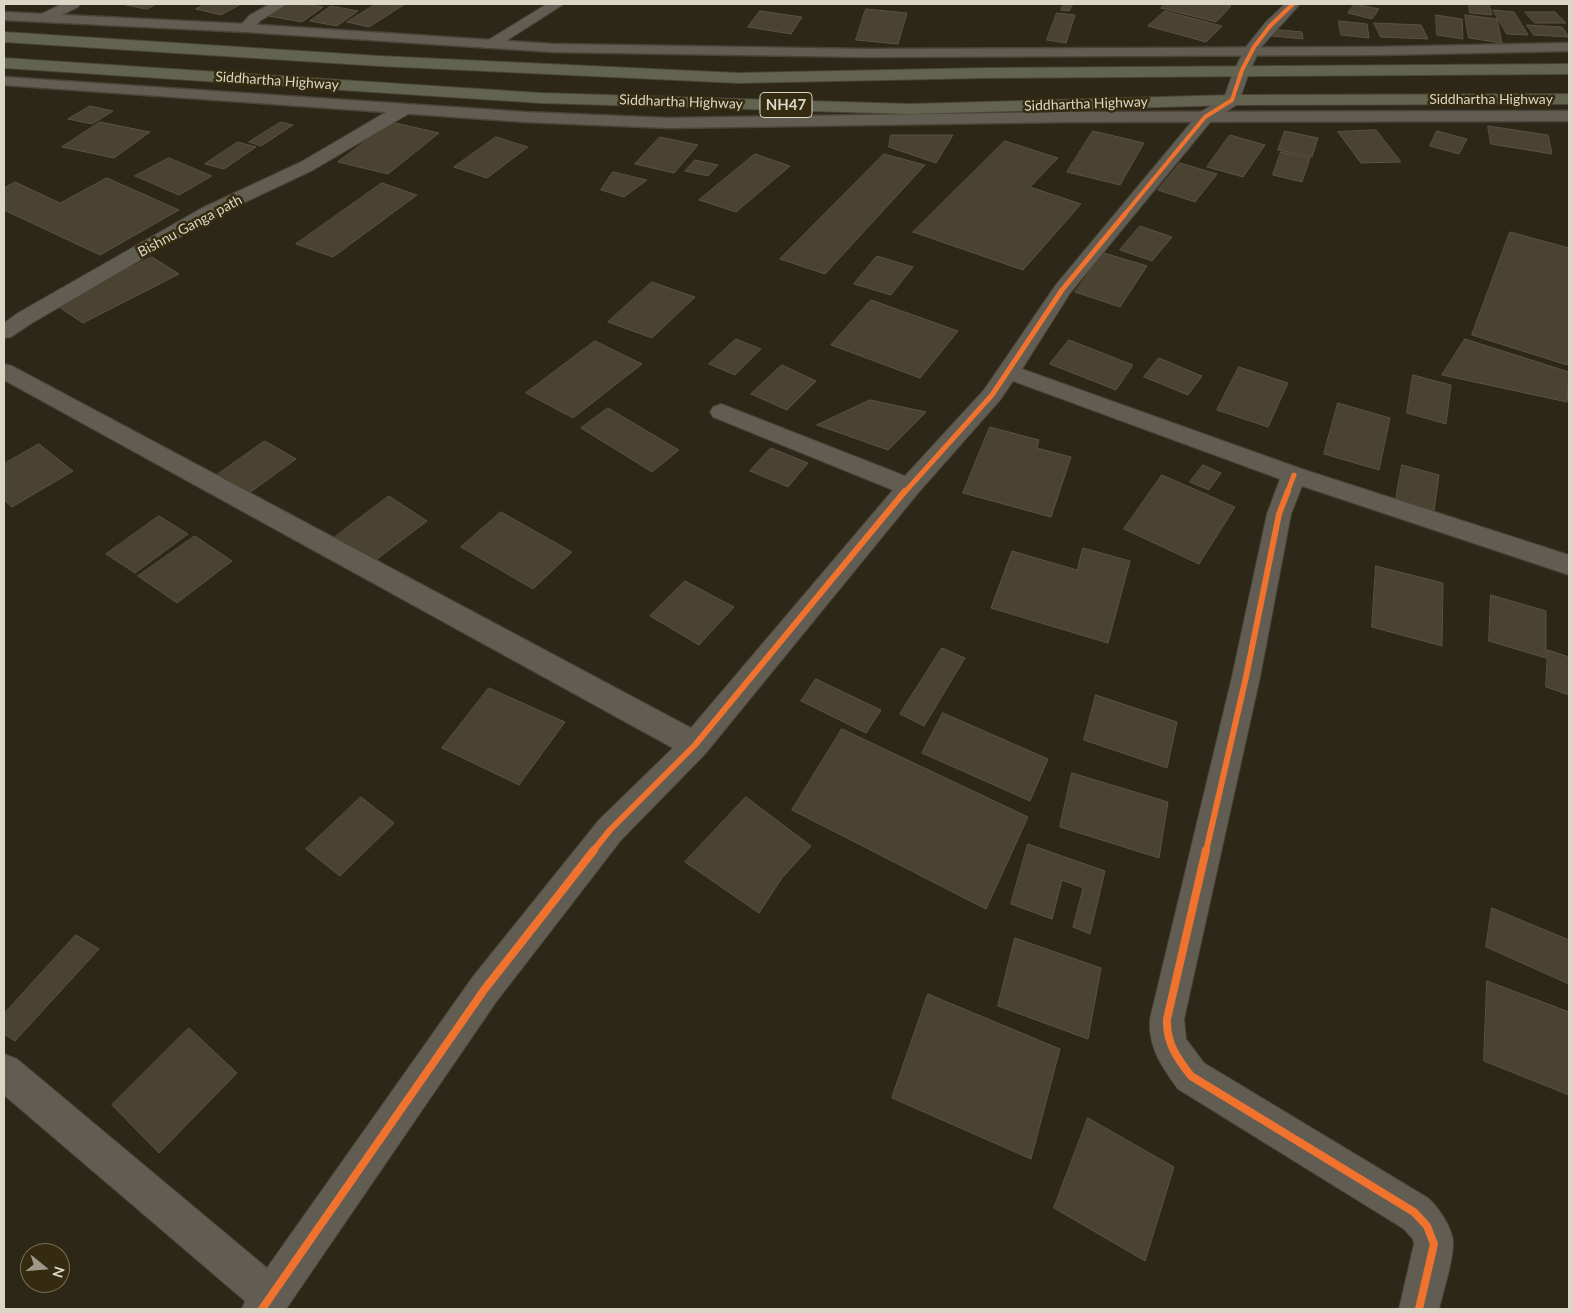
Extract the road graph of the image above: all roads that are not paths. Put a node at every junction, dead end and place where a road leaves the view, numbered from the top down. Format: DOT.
graph roads {
  1 [pos="73,4"];
  2 [pos="280,4"];
  3 [pos="557,4"];
  4 [pos="1292,4"];
  5 [pos="4,16"];
  6 [pos="44,18"];
  7 [pos="246,28"];
  8 [pos="4,37"];
  9 [pos="490,45"];
  10 [pos="1569,47"];
  11 [pos="1249,51"];
  12 [pos="4,63"];
  13 [pos="1569,69"];
  14 [pos="1239,72"];
  15 [pos="4,81"];
  16 [pos="1569,99"];
  17 [pos="1232,100"];
  18 [pos="404,109"];
  19 [pos="1569,116"];
  20 [pos="1205,117"];
  21 [pos="4,332"];
  22 [pos="4,371"];
  23 [pos="1009,372"];
  24 [pos="721,412"];
  25 [pos="1294,475"];
  26 [pos="909,488"];
  27 [pos="1569,566"];
  28 [pos="695,745"];
  29 [pos="4,1072"];
  30 [pos="266,1303"];
  31 [pos="1419,1309"];
  1 -- 6 [label="street"];
  2 -- 7 [label="street"];
  3 -- 9 [label="street"];
  4 -- 11 [label="street"];
  5 -- 6 [label="lane"];
  6 -- 7 [label="lane"];
  7 -- 9 [label="lane"];
  8 -- 14 [label="highway, Siddhartha Highway / NH47"];
  9 -- 11 [label="lane"];
  10 -- 11 [label="lane"];
  11 -- 14 [label="street"];
  12 -- 17 [label="highway, Siddhartha Highway / NH47"];
  13 -- 14 [label="highway, Siddhartha Highway / NH47"];
  14 -- 17 [label="street"];
  15 -- 18 [label="lane"];
  16 -- 17 [label="highway, Siddhartha Highway / NH47"];
  17 -- 20 [label="street"];
  18 -- 20 [label="lane"];
  18 -- 21 [label="street, Bishnu Ganga path"];
  19 -- 20 [label="lane"];
  20 -- 23 [label="street"];
  22 -- 28 [label="street"];
  23 -- 25 [label="street"];
  23 -- 26 [label="street"];
  24 -- 26 [label="street"];
  25 -- 27 [label="street"];
  25 -- 31 [label="street"];
  26 -- 28 [label="street"];
  28 -- 30 [label="street"];
  29 -- 30 [label="street"];
}
